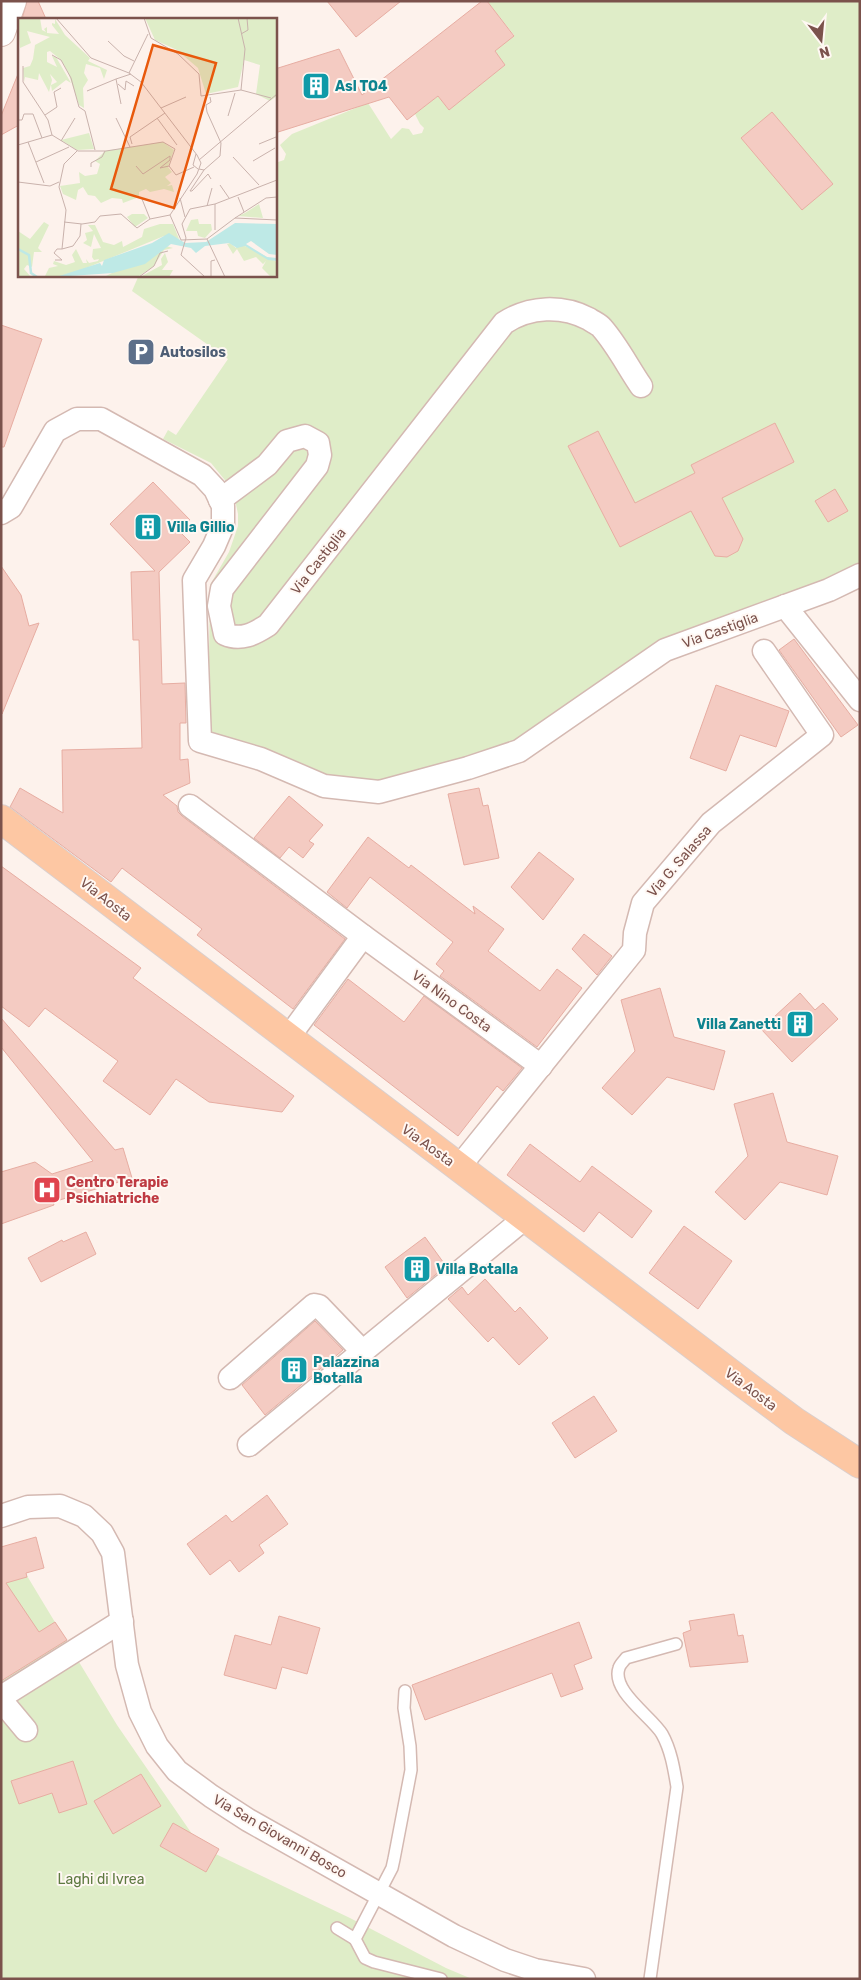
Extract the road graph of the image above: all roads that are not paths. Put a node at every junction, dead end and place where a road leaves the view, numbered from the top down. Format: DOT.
graph roads {
  1 [pos="12,1"];
  2 [pos="1,32"];
  3 [pos="641,386"];
  4 [pos="220,500"];
  5 [pos="1,513"];
  6 [pos="860,575"];
  7 [pos="785,606"];
  8 [pos="764,651"];
  9 [pos="860,700"];
  10 [pos="190,806"];
  11 [pos="1,819"];
  12 [pos="363,936"];
  13 [pos="288,1038"];
  14 [pos="541,1066"];
  15 [pos="459,1168"];
  16 [pos="525,1218"];
  17 [pos="363,1352"];
  18 [pos="230,1378"];
  19 [pos="249,1444"];
  20 [pos="860,1464"];
  21 [pos="1,1516"];
  22 [pos="122,1621"];
  23 [pos="676,1644"];
  24 [pos="405,1690"];
  25 [pos="1,1698"];
  26 [pos="26,1730"];
  27 [pos="379,1893"];
  28 [pos="337,1928"];
  29 [pos="355,1939"];
  30 [pos="441,1979"];
  31 [pos="584,1979"];
  32 [pos="650,1979"];
  1 -- 2 [label="main road"];
  3 -- 4 [label="street, Via Castiglia"];
  4 -- 5 [label="street, Via Castiglia"];
  4 -- 7 [label="street, Via Castiglia"];
  6 -- 7 [label="street"];
  7 -- 9 [label="street"];
  8 -- 14 [label="street, Via G. Salassa"];
  10 -- 12 [label="street, Via Nino Costa"];
  11 -- 13 [label="main road, Via Aosta"];
  12 -- 13 [label="street"];
  12 -- 14 [label="street, Via Nino Costa"];
  13 -- 15 [label="main road, Via Aosta"];
  14 -- 15 [label="street, Via G. Salassa"];
  15 -- 16 [label="main road, Via Aosta"];
  16 -- 17 [label="street"];
  16 -- 20 [label="main road, Via Aosta"];
  17 -- 18 [label="street"];
  17 -- 19 [label="street"];
  21 -- 22 [label="street, Via San Giovanni Bosco"];
  22 -- 25 [label="street"];
  22 -- 27 [label="street, Via San Giovanni Bosco"];
  23 -- 32 [label="lane"];
  24 -- 27 [label="lane"];
  25 -- 26 [label="street"];
  27 -- 29 [label="lane"];
  27 -- 31 [label="street, Via San Giovanni Bosco"];
  28 -- 29 [label="lane"];
  29 -- 30 [label="lane"];
}
